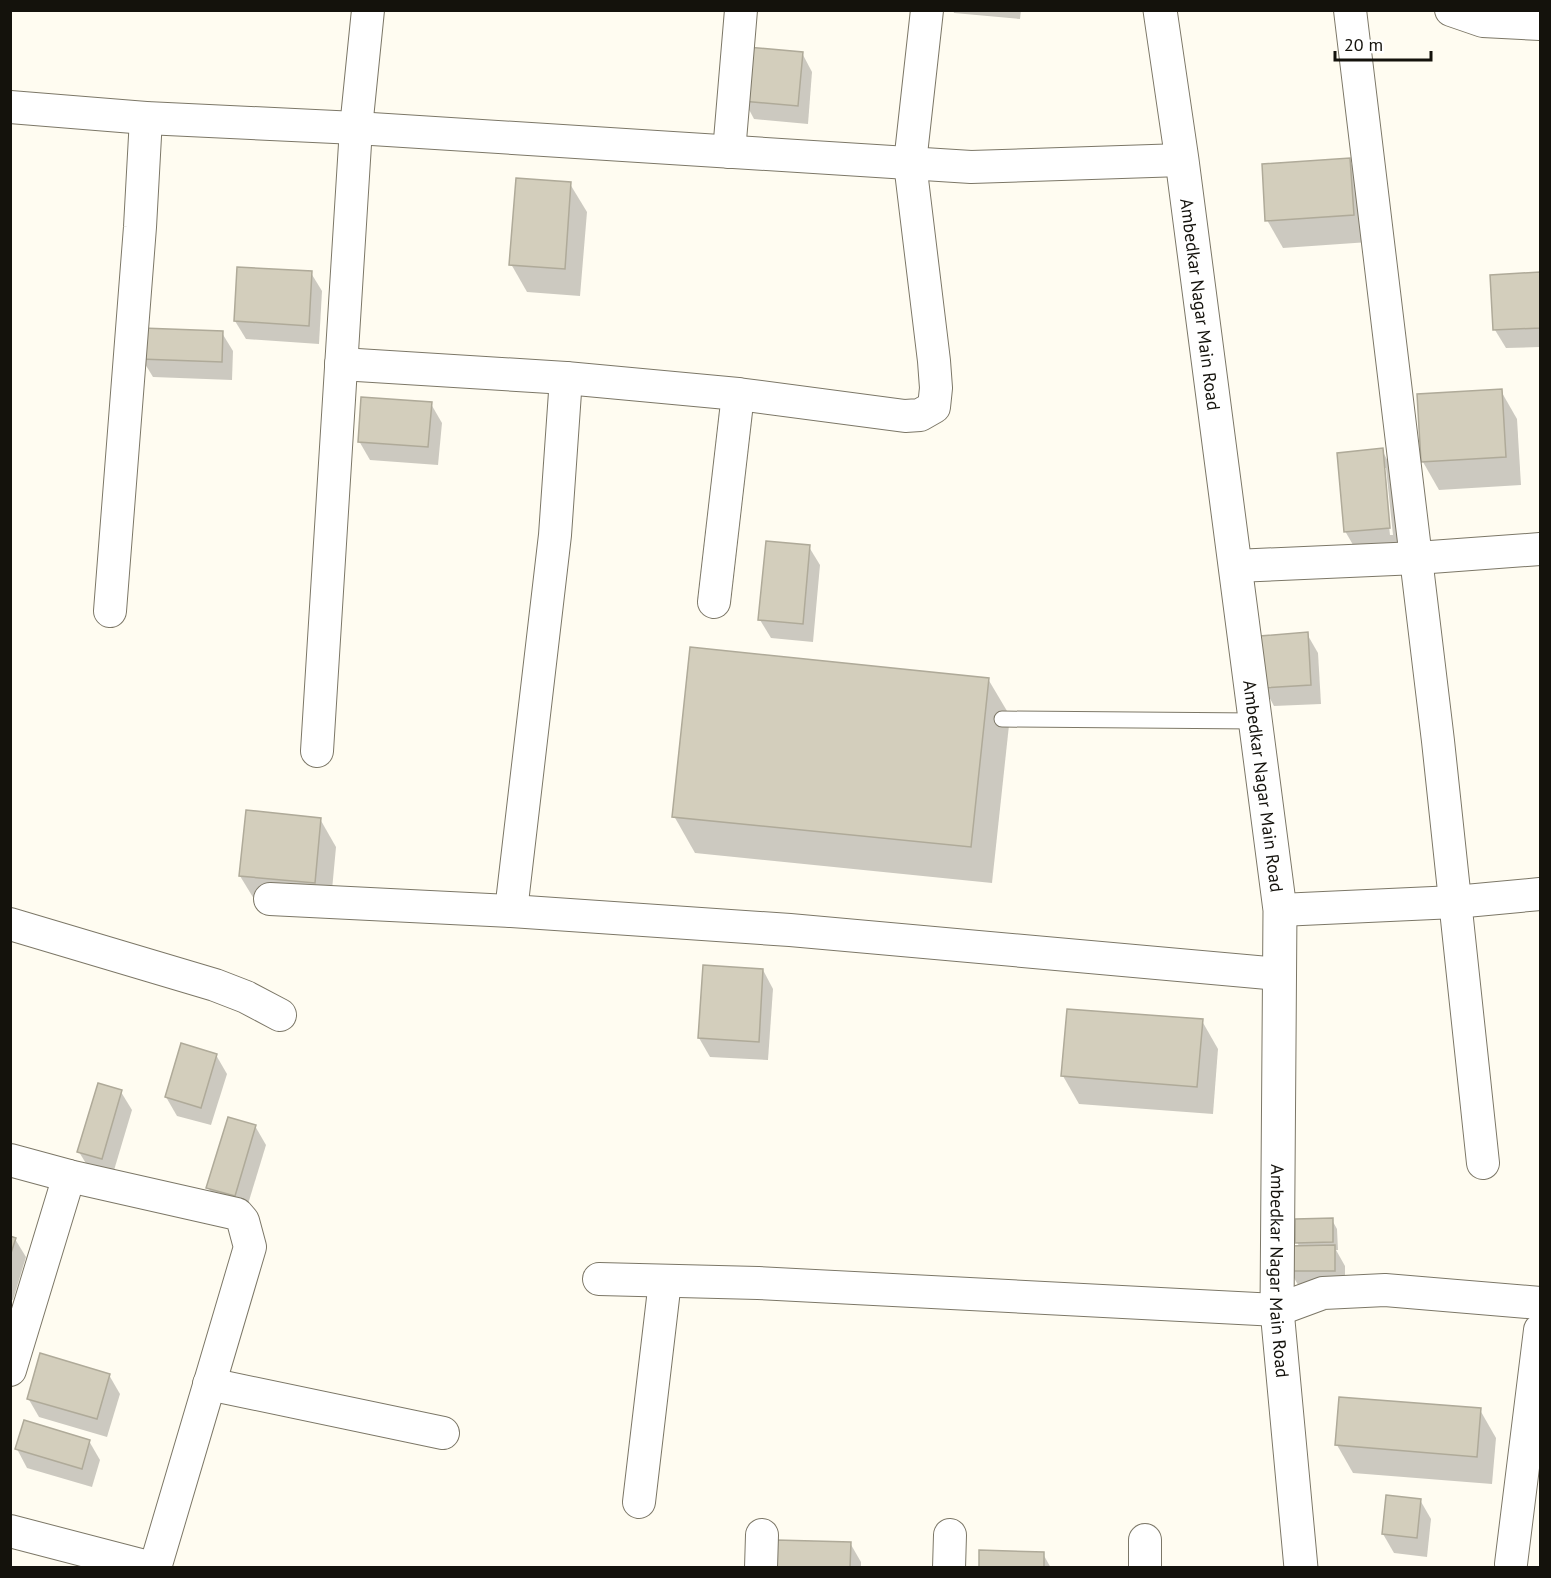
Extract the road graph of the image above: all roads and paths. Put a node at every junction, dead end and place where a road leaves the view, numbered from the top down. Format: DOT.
graph roads {
  1 [pos="368,10"];
  2 [pos="741,10"];
  3 [pos="927,10"];
  4 [pos="1160,10"];
  5 [pos="1350,10"];
  6 [pos="1451,10"];
  7 [pos="1540,24"];
  8 [pos="10,107"];
  9 [pos="146,118"];
  10 [pos="356,128"];
  11 [pos="729,152"];
  12 [pos="1182,160"];
  13 [pos="910,163"];
  14 [pos="341,364"];
  15 [pos="566,378"];
  16 [pos="738,394"];
  17 [pos="1540,549"];
  18 [pos="1417,558"];
  19 [pos="1235,566"];
  20 [pos="714,602"];
  21 [pos="110,611"];
  22 [pos="1002,719"];
  23 [pos="1255,721"];
  24 [pos="317,751"];
  25 [pos="1540,894"];
  26 [pos="270,899"];
  27 [pos="1455,902"];
  28 [pos="1280,910"];
  29 [pos="510,911"];
  30 [pos="10,924"];
  31 [pos="1279,974"];
  32 [pos="280,1015"];
  33 [pos="10,1160"];
  34 [pos="1483,1163"];
  35 [pos="69,1176"];
  36 [pos="599,1279"];
  37 [pos="665,1281"];
  38 [pos="1540,1303"];
  39 [pos="1277,1310"];
  40 [pos="1540,1330"];
  41 [pos="10,1370"];
  42 [pos="209,1384"];
  43 [pos="443,1433"];
  44 [pos="639,1502"];
  45 [pos="10,1531"];
  46 [pos="762,1535"];
  47 [pos="950,1535"];
  48 [pos="1511,1564"];
  49 [pos="154,1568"];
  50 [pos="760,1568"];
  51 [pos="949,1568"];
  52 [pos="1301,1568"];
  1 -- 10 [label="street"];
  2 -- 11 [label="street"];
  3 -- 13 [label="street"];
  4 -- 12 [label="street, Ambedkar Nagar Main Road"];
  5 -- 18 [label="street"];
  6 -- 7 [label="street"];
  8 -- 9 [label="street"];
  9 -- 10 [label="street"];
  9 -- 21 [label="street"];
  10 -- 11 [label="street"];
  10 -- 14 [label="street"];
  11 -- 13 [label="street"];
  12 -- 13 [label="street"];
  12 -- 19 [label="street, Ambedkar Nagar Main Road"];
  13 -- 16 [label="street"];
  14 -- 15 [label="street"];
  14 -- 24 [label="street"];
  15 -- 16 [label="street"];
  15 -- 29 [label="street"];
  16 -- 20 [label="street"];
  17 -- 18 [label="street"];
  18 -- 19 [label="street"];
  18 -- 27 [label="street"];
  19 -- 23 [label="street, Ambedkar Nagar Main Road"];
  22 -- 23 [label="lane"];
  23 -- 28 [label="street, Ambedkar Nagar Main Road"];
  25 -- 27 [label="street"];
  26 -- 29 [label="street"];
  27 -- 28 [label="street"];
  27 -- 34 [label="street"];
  28 -- 31 [label="street, Ambedkar Nagar Main Road"];
  29 -- 31 [label="street"];
  30 -- 32 [label="street"];
  31 -- 39 [label="street, Ambedkar Nagar Main Road"];
  33 -- 35 [label="street"];
  35 -- 41 [label="street"];
  35 -- 42 [label="street"];
  36 -- 37 [label="street"];
  37 -- 39 [label="street"];
  37 -- 44 [label="street"];
  38 -- 39 [label="street"];
  39 -- 52 [label="street, Ambedkar Nagar Main Road"];
  40 -- 48 [label="street"];
  42 -- 43 [label="street"];
  42 -- 49 [label="street"];
  45 -- 49 [label="street"];
  46 -- 50 [label="street"];
  47 -- 51 [label="street"];
}
